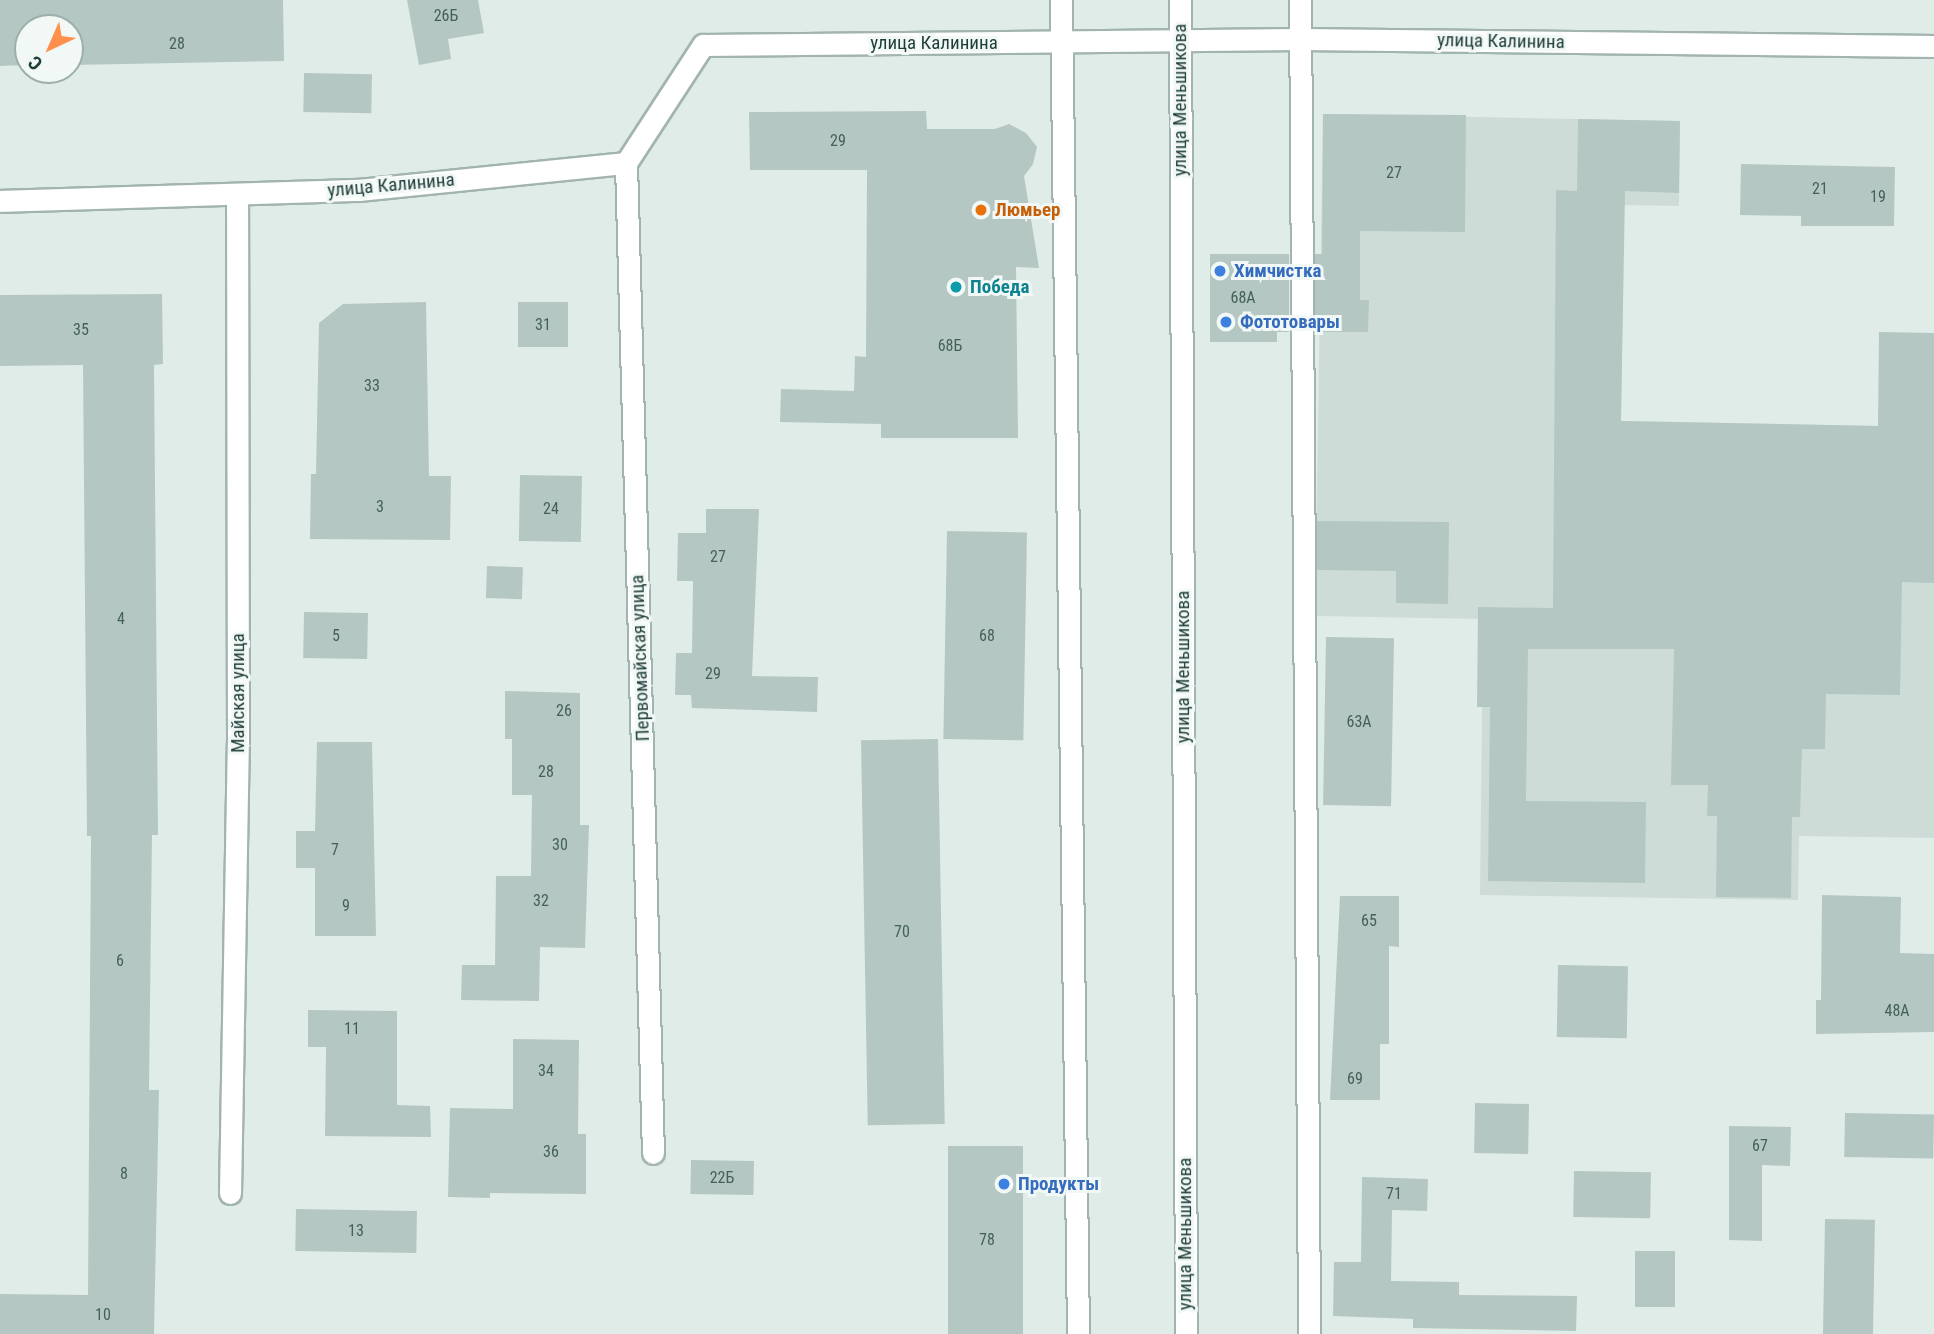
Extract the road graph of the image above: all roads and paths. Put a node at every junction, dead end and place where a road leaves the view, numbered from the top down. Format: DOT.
graph roads {
  1 [pos="1061,0"];
  2 [pos="1180,0"];
  3 [pos="1300,0"];
  4 [pos="1300,39"];
  5 [pos="1180,40"];
  6 [pos="1060,42"];
  7 [pos="1934,46"];
  8 [pos="626,163"];
  9 [pos="237,194"];
  10 [pos="0,201"];
  11 [pos="653,1153"];
  12 [pos="230,1193"];
  13 [pos="1078,1334"];
  14 [pos="1186,1334"];
  15 [pos="1310,1334"];
  1 -- 6 [label="street"];
  2 -- 5 [label="street, улица Меньшикова"];
  3 -- 4 [label="street"];
  4 -- 5 [label="street, улица Калинина"];
  4 -- 7 [label="street, улица Калинина"];
  4 -- 15 [label="street"];
  5 -- 6 [label="street, улица Калинина"];
  5 -- 14 [label="street, улица Меньшикова"];
  6 -- 8 [label="street, улица Калинина"];
  6 -- 13 [label="street"];
  8 -- 9 [label="street, улица Калинина"];
  8 -- 11 [label="street, Первомайская улица"];
  9 -- 10 [label="street, улица Калинина"];
  9 -- 12 [label="street, Майская улица"];
}
